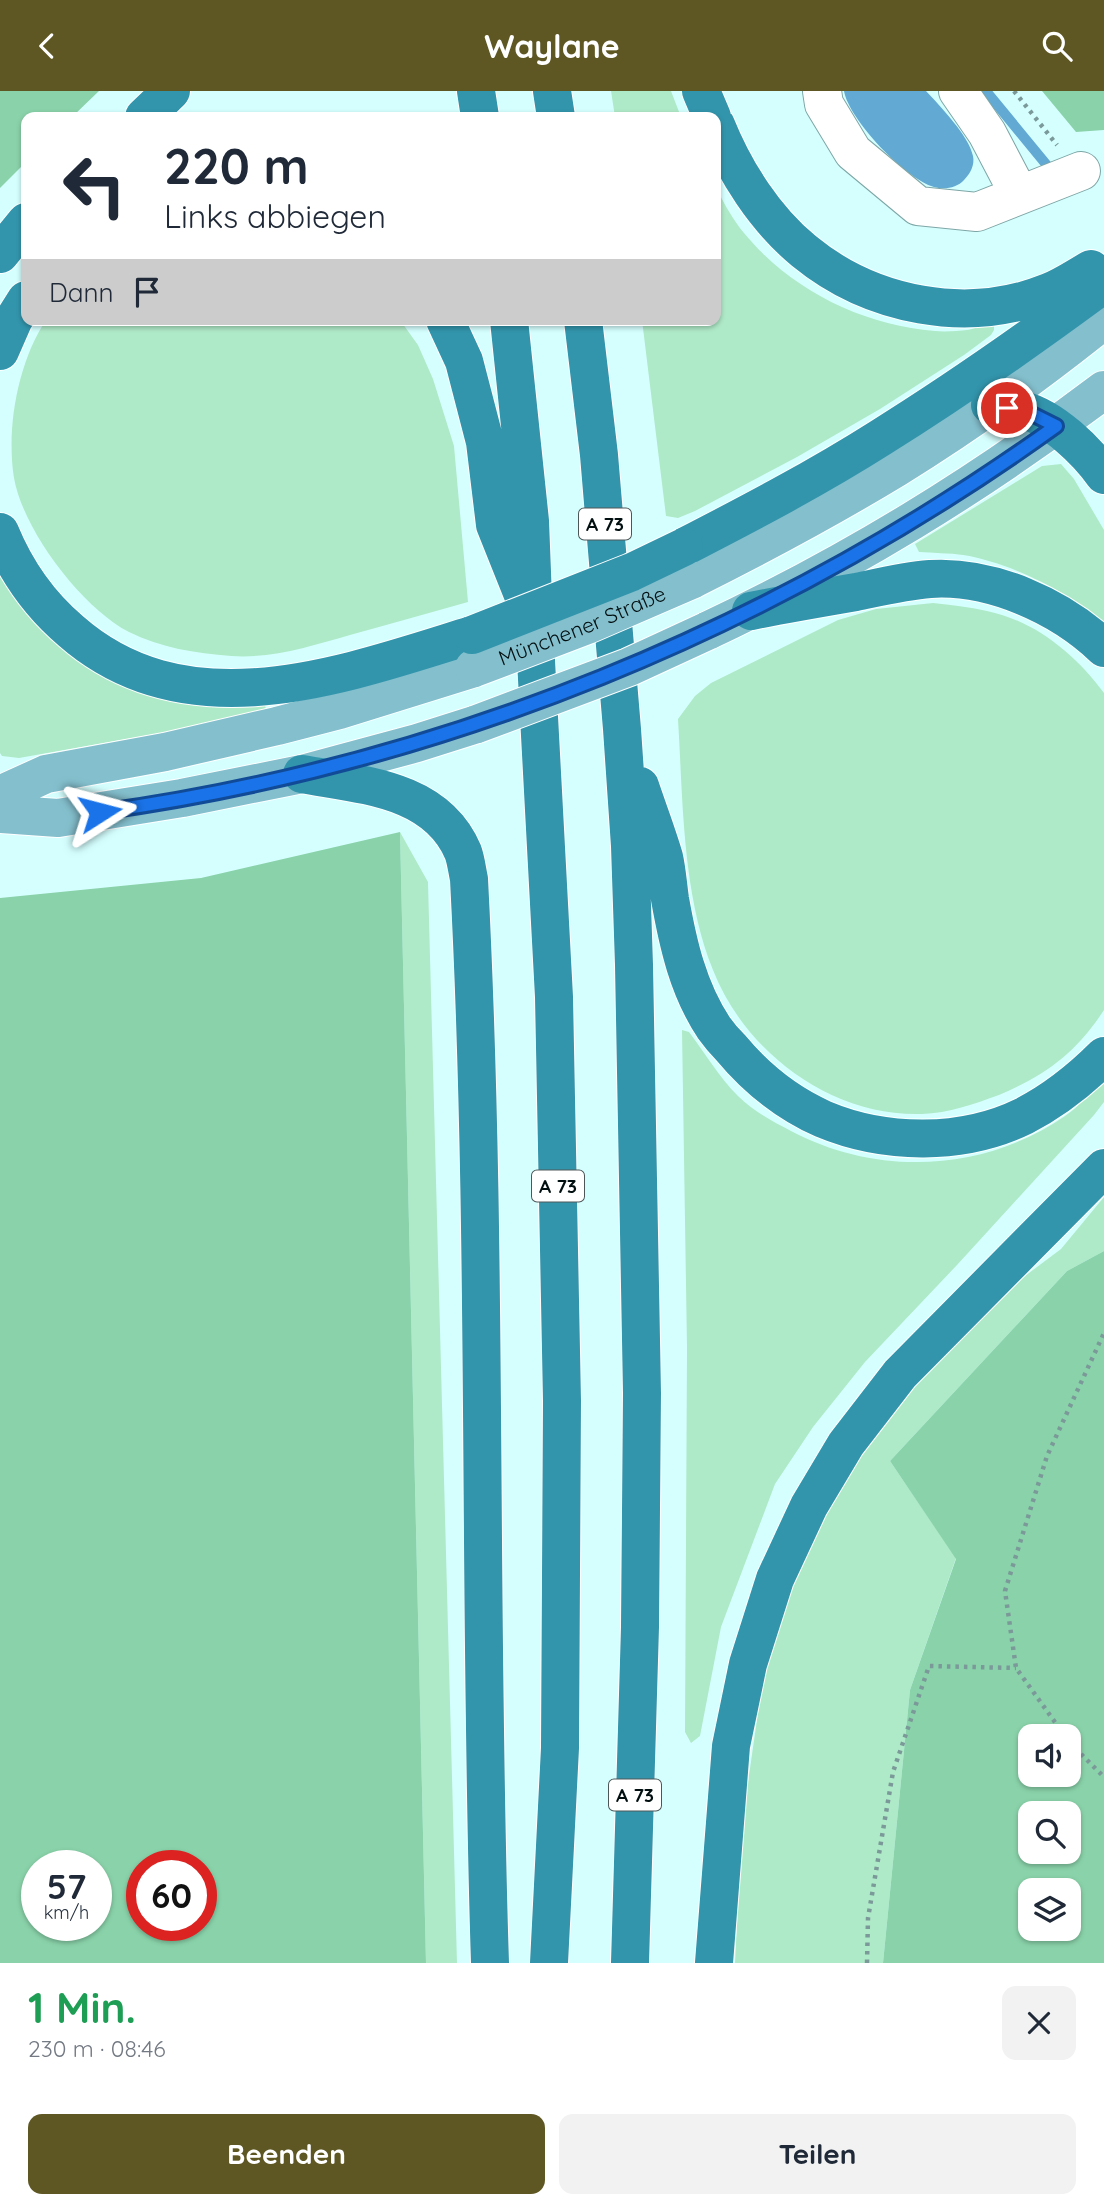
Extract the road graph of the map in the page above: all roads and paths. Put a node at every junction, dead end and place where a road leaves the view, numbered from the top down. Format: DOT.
graph roads {
  1 [pos="171,91"];
  2 [pos="476,91"];
  3 [pos="552,91"];
  4 [pos="701,91"];
  5 [pos="822,91"];
  6 [pos="958,91"];
  7 [pos="149,112"];
  8 [pos="479,112"];
  9 [pos="555,112"];
  10 [pos="710,112"];
  11 [pos="721,137"];
  12 [pos="1082,171"];
  13 [pos="1019,194"];
  14 [pos="21,228"];
  15 [pos="0,254"];
  16 [pos="1101,270"];
  17 [pos="21,308"];
  18 [pos="1104,320"];
  19 [pos="448,326"];
  20 [pos="510,326"];
  21 [pos="584,326"];
  22 [pos="0,351"];
  23 [pos="1104,390"];
  24 [pos="990,405"];
  25 [pos="1056,426"];
  26 [pos="1104,475"];
  27 [pos="0,532"];
  28 [pos="688,564"];
  29 [pos="751,611"];
  30 [pos="534,624"];
  31 [pos="1104,648"];
  32 [pos="473,652"];
  33 [pos="622,729"];
  34 [pos="302,774"];
  35 [pos="0,795"];
  36 [pos="0,814"];
  37 [pos="1104,1056"];
  38 [pos="1104,1168"];
  39 [pos="1104,1333"];
  40 [pos="1016,1668"];
  41 [pos="1056,1724"];
  42 [pos="1081,1754"];
  43 [pos="1104,1777"];
  44 [pos="491,1963"];
  45 [pos="549,1963"];
  46 [pos="630,1963"];
  47 [pos="714,1963"];
  48 [pos="867,1963"];
  1 -- 7 [label="highway"];
  2 -- 8 [label="highway"];
  3 -- 9 [label="highway"];
  4 -- 10 [label="highway"];
  5 -- 13 [label="lane"];
  6 -- 13 [label="lane"];
  11 -- 16 [label="highway"];
  12 -- 13 [label="lane"];
  14 -- 15 [label="highway"];
  16 -- 28 [label="highway"];
  17 -- 22 [label="highway"];
  18 -- 24 [label="main road, Münchener Straße"];
  19 -- 30 [label="highway"];
  20 -- 30 [label="highway, A 73"];
  21 -- 33 [label="highway, A 73"];
  23 -- 25 [label="main road"];
  24 -- 25 [label="highway"];
  24 -- 28 [label="main road, Münchener Straße"];
  25 -- 26 [label="highway"];
  25 -- 29 [label="main road"];
  27 -- 32 [label="highway"];
  28 -- 32 [label="highway, bridge"];
  29 -- 31 [label="highway"];
  29 -- 34 [label="main road, bridge"];
  30 -- 45 [label="highway, A 73"];
  32 -- 35 [label="main road, Münchener Straße"];
  33 -- 37 [label="highway"];
  33 -- 46 [label="highway, A 73"];
  34 -- 36 [label="main road"];
  34 -- 44 [label="highway"];
  38 -- 47 [label="highway"];
  39 -- 40 [label="path"];
  40 -- 41 [label="path"];
  40 -- 48 [label="path"];
  42 -- 43 [label="path"];
}
